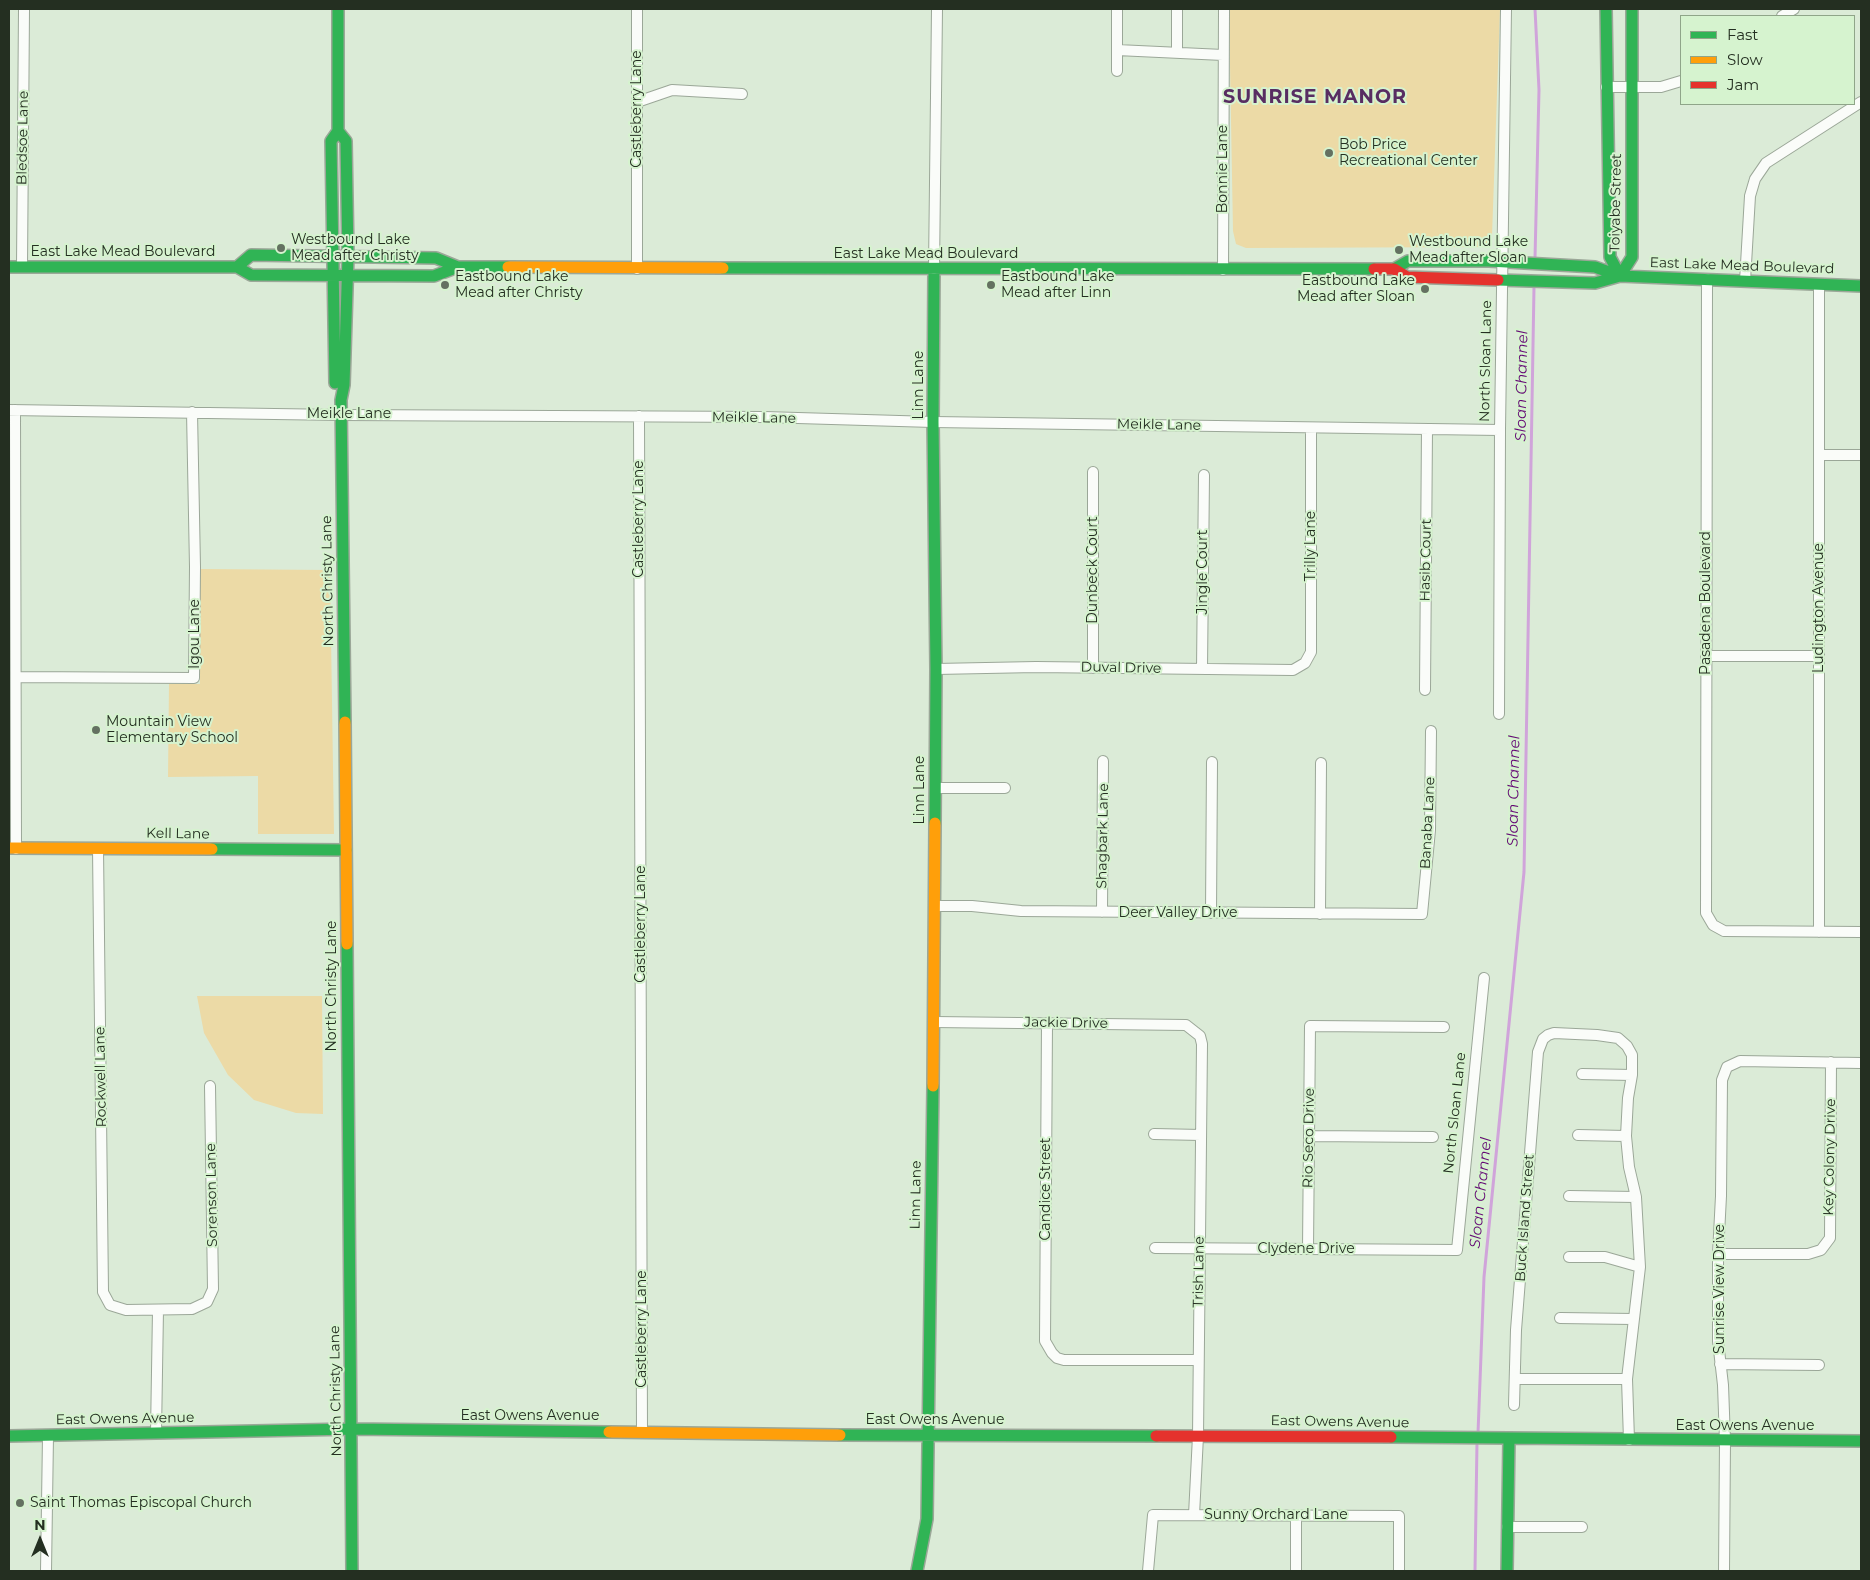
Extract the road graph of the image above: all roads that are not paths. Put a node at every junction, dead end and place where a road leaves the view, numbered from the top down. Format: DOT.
graph roads {
  1 [pos="24,9"];
  2 [pos="338,9"];
  3 [pos="637,9"];
  4 [pos="937,9"];
  5 [pos="1117,9"];
  6 [pos="1177,9"];
  7 [pos="1224,9"];
  8 [pos="1506,9"];
  9 [pos="1606,9"];
  10 [pos="1632,9"];
  11 [pos="1117,50"];
  12 [pos="1177,52"];
  13 [pos="1223,55"];
  14 [pos="1117,71"];
  15 [pos="1680,81"];
  16 [pos="1606,88"];
  17 [pos="1632,88"];
  18 [pos="742,94"];
  19 [pos="637,102"];
  20 [pos="1861,102"];
  21 [pos="338,131"];
  22 [pos="332,256"];
  23 [pos="348,256"];
  24 [pos="1502,262"];
  25 [pos="9,267"];
  26 [pos="22,267"];
  27 [pos="237,267"];
  28 [pos="458,268"];
  29 [pos="637,269"];
  30 [pos="934,269"];
  31 [pos="1394,269"];
  32 [pos="1223,270"];
  33 [pos="332,275"];
  34 [pos="348,276"];
  35 [pos="1620,276"];
  36 [pos="1502,279"];
  37 [pos="1706,279"];
  38 [pos="1745,281"];
  39 [pos="1818,284"];
  40 [pos="1861,286"];
  41 [pos="341,400"];
  42 [pos="12,410"];
  43 [pos="192,412"];
  44 [pos="341,415"];
  45 [pos="639,416"];
  46 [pos="933,422"];
  47 [pos="1311,428"];
  48 [pos="1427,429"];
  49 [pos="1500,430"];
  50 [pos="1819,455"];
  51 [pos="1861,455"];
  52 [pos="1093,472"];
  53 [pos="1204,475"];
  54 [pos="1706,656"];
  55 [pos="1819,656"];
  56 [pos="1305,664"];
  57 [pos="1093,668"];
  58 [pos="936,669"];
  59 [pos="1202,669"];
  60 [pos="16,677"];
  61 [pos="1425,690"];
  62 [pos="1500,714"];
  63 [pos="1431,731"];
  64 [pos="1103,760"];
  65 [pos="1212,762"];
  66 [pos="1321,763"];
  67 [pos="935,788"];
  68 [pos="1005,788"];
  69 [pos="12,848"];
  70 [pos="98,848"];
  71 [pos="346,850"];
  72 [pos="934,906"];
  73 [pos="1102,912"];
  74 [pos="1211,913"];
  75 [pos="1320,914"];
  76 [pos="1422,914"];
  77 [pos="1819,932"];
  78 [pos="1861,932"];
  79 [pos="1484,978"];
  80 [pos="934,1022"];
  81 [pos="1047,1023"];
  82 [pos="1444,1027"];
  83 [pos="1196,1032"];
  84 [pos="1832,1062"];
  85 [pos="1861,1063"];
  86 [pos="1582,1074"];
  87 [pos="1632,1075"];
  88 [pos="210,1086"];
  89 [pos="1154,1134"];
  90 [pos="1201,1135"];
  91 [pos="1578,1135"];
  92 [pos="1309,1136"];
  93 [pos="1626,1136"];
  94 [pos="1433,1137"];
  95 [pos="1569,1196"];
  96 [pos="1636,1197"];
  97 [pos="1155,1248"];
  98 [pos="1199,1248"];
  99 [pos="1308,1249"];
  100 [pos="1457,1250"];
  101 [pos="1718,1254"];
  102 [pos="1569,1256"];
  103 [pos="1640,1267"];
  104 [pos="158,1310"];
  105 [pos="1560,1318"];
  106 [pos="1633,1319"];
  107 [pos="1198,1360"];
  108 [pos="1720,1364"];
  109 [pos="1819,1365"];
  110 [pos="1515,1379"];
  111 [pos="1627,1379"];
  112 [pos="1514,1405"];
  113 [pos="352,1429"];
  114 [pos="642,1432"];
  115 [pos="156,1433"];
  116 [pos="9,1436"];
  117 [pos="48,1436"];
  118 [pos="927,1436"];
  119 [pos="1198,1436"];
  120 [pos="1508,1439"];
  121 [pos="1628,1440"];
  122 [pos="1725,1441"];
  123 [pos="1861,1442"];
  124 [pos="1194,1515"];
  125 [pos="1296,1516"];
  126 [pos="1582,1527"];
  127 [pos="1508,1528"];
  128 [pos="46,1571"];
  129 [pos="352,1571"];
  130 [pos="917,1571"];
  131 [pos="1148,1571"];
  132 [pos="1296,1571"];
  133 [pos="1399,1571"];
  134 [pos="1507,1571"];
  135 [pos="1724,1571"];
  1 -- 26 [label="street, Bledsoe Lane"];
  2 -- 21 [label="main road, North Christy Lane"];
  3 -- 19 [label="street, Castleberry Lane"];
  4 -- 30 [label="street, Linn Lane"];
  5 -- 11 [label="street"];
  6 -- 12 [label="street"];
  7 -- 13 [label="street, Bonnie Lane"];
  8 -- 24 [label="street, North Sloan Lane"];
  9 -- 16 [label="main road, Toiyabe Street"];
  10 -- 17 [label="main road, Toiyabe Street"];
  11 -- 12 [label="street"];
  11 -- 14 [label="street"];
  12 -- 13 [label="street"];
  13 -- 32 [label="street, Bonnie Lane"];
  15 -- 17 [label="street"];
  16 -- 17 [label="street"];
  16 -- 35 [label="main road, Toiyabe Street"];
  17 -- 35 [label="main road, Toiyabe Street"];
  18 -- 19 [label="street"];
  19 -- 29 [label="street, Castleberry Lane"];
  20 -- 38 [label="street"];
  21 -- 22 [label="main road, North Christy Lane"];
  21 -- 23 [label="main road, North Christy Lane"];
  22 -- 23 [label="main road, East Lake Mead Boulevard"];
  22 -- 27 [label="main road, East Lake Mead Boulevard"];
  22 -- 33 [label="main road, North Christy Lane"];
  23 -- 28 [label="main road, East Lake Mead Boulevard"];
  23 -- 34 [label="main road, North Christy Lane"];
  24 -- 31 [label="main road, East Lake Mead Boulevard"];
  24 -- 35 [label="main road, East Lake Mead Boulevard"];
  24 -- 36 [label="street, North Sloan Lane"];
  25 -- 26 [label="main road, East Lake Mead Boulevard"];
  26 -- 27 [label="main road, East Lake Mead Boulevard"];
  27 -- 33 [label="main road, East Lake Mead Boulevard"];
  28 -- 29 [label="main road, East Lake Mead Boulevard"];
  28 -- 34 [label="main road, East Lake Mead Boulevard"];
  29 -- 30 [label="main road, East Lake Mead Boulevard"];
  30 -- 32 [label="main road, East Lake Mead Boulevard"];
  30 -- 46 [label="main road, Linn Lane"];
  31 -- 32 [label="main road, East Lake Mead Boulevard"];
  31 -- 36 [label="main road, East Lake Mead Boulevard"];
  33 -- 34 [label="main road, East Lake Mead Boulevard"];
  33 -- 41 [label="main road, North Christy Lane"];
  34 -- 41 [label="main road, North Christy Lane"];
  35 -- 36 [label="main road, East Lake Mead Boulevard"];
  35 -- 37 [label="main road, East Lake Mead Boulevard"];
  36 -- 49 [label="street, North Sloan Lane"];
  37 -- 38 [label="main road, East Lake Mead Boulevard"];
  37 -- 54 [label="street, Pasadena Boulevard"];
  38 -- 39 [label="main road, East Lake Mead Boulevard"];
  39 -- 40 [label="main road, East Lake Mead Boulevard"];
  39 -- 50 [label="street, Ludington Avenue"];
  41 -- 44 [label="main road, North Christy Lane"];
  42 -- 43 [label="street, Meikle Lane"];
  42 -- 60 [label="street"];
  43 -- 44 [label="street, Meikle Lane"];
  43 -- 60 [label="street, Igou Lane"];
  44 -- 45 [label="street, Meikle Lane"];
  44 -- 71 [label="main road, North Christy Lane"];
  45 -- 46 [label="street, Meikle Lane"];
  45 -- 114 [label="street, Castleberry Lane"];
  46 -- 47 [label="street, Meikle Lane"];
  46 -- 58 [label="main road, Linn Lane"];
  47 -- 48 [label="street, Meikle Lane"];
  47 -- 56 [label="street, Trilly Lane"];
  48 -- 49 [label="street, Meikle Lane"];
  48 -- 61 [label="street, Hasib Court"];
  49 -- 62 [label="street, North Sloan Lane"];
  50 -- 51 [label="street"];
  50 -- 55 [label="street, Ludington Avenue"];
  52 -- 57 [label="street, Dunbeck Court"];
  53 -- 59 [label="street, Jingle Court"];
  54 -- 55 [label="street"];
  54 -- 77 [label="street, Pasadena Boulevard"];
  55 -- 77 [label="street, Ludington Avenue"];
  56 -- 59 [label="street, Duval Drive"];
  57 -- 58 [label="street, Duval Drive"];
  57 -- 59 [label="street, Duval Drive"];
  58 -- 67 [label="main road, Linn Lane"];
  60 -- 69 [label="street"];
  63 -- 76 [label="street, Banaba Lane"];
  64 -- 73 [label="street, Shagbark Lane"];
  65 -- 74 [label="street"];
  66 -- 75 [label="street"];
  67 -- 68 [label="street"];
  67 -- 72 [label="main road, Linn Lane"];
  69 -- 70 [label="main road, Kell Lane"];
  70 -- 71 [label="main road, Kell Lane"];
  70 -- 104 [label="street, Rockwell Lane"];
  71 -- 113 [label="main road, North Christy Lane"];
  72 -- 73 [label="street, Deer Valley Drive"];
  72 -- 80 [label="main road, Linn Lane"];
  73 -- 74 [label="street, Deer Valley Drive"];
  74 -- 75 [label="street, Deer Valley Drive"];
  75 -- 76 [label="street, Deer Valley Drive"];
  77 -- 78 [label="street"];
  79 -- 100 [label="street, North Sloan Lane"];
  80 -- 81 [label="street, Jackie Drive"];
  80 -- 118 [label="main road, Linn Lane"];
  81 -- 83 [label="street, Jackie Drive"];
  81 -- 107 [label="street, Candice Street"];
  82 -- 92 [label="street, Rio Seco Drive"];
  83 -- 90 [label="street, Trish Lane"];
  84 -- 85 [label="street"];
  84 -- 101 [label="street, Sunrise View Drive"];
  84 -- 101 [label="street, Key Colony Drive"];
  86 -- 87 [label="street"];
  87 -- 93 [label="street"];
  87 -- 110 [label="street, Buck Island Street"];
  88 -- 104 [label="street, Sorenson Lane"];
  89 -- 90 [label="street"];
  90 -- 98 [label="street, Trish Lane"];
  91 -- 93 [label="street"];
  92 -- 94 [label="street"];
  92 -- 99 [label="street, Rio Seco Drive"];
  93 -- 96 [label="street"];
  95 -- 96 [label="street"];
  96 -- 103 [label="street"];
  97 -- 98 [label="street, Clydene Drive"];
  98 -- 99 [label="street, Clydene Drive"];
  98 -- 107 [label="street, Trish Lane"];
  99 -- 100 [label="street, Clydene Drive"];
  101 -- 108 [label="street, Sunrise View Drive"];
  102 -- 103 [label="street"];
  103 -- 106 [label="street"];
  104 -- 115 [label="street"];
  105 -- 106 [label="street"];
  106 -- 111 [label="street"];
  107 -- 119 [label="street, Trish Lane"];
  108 -- 109 [label="street"];
  108 -- 122 [label="street, Sunrise View Drive"];
  110 -- 111 [label="street"];
  110 -- 112 [label="street, Buck Island Street"];
  111 -- 121 [label="street"];
  113 -- 114 [label="main road, East Owens Avenue"];
  113 -- 115 [label="main road, East Owens Avenue"];
  113 -- 129 [label="main road, North Christy Lane"];
  114 -- 118 [label="main road, East Owens Avenue"];
  115 -- 117 [label="main road, East Owens Avenue"];
  116 -- 117 [label="main road, East Owens Avenue"];
  117 -- 128 [label="street"];
  118 -- 119 [label="main road, East Owens Avenue"];
  118 -- 130 [label="main road, Linn Lane"];
  119 -- 120 [label="main road, East Owens Avenue"];
  119 -- 124 [label="street, Trish Lane"];
  120 -- 121 [label="main road, East Owens Avenue"];
  120 -- 127 [label="main road"];
  121 -- 122 [label="main road, East Owens Avenue"];
  122 -- 123 [label="main road, East Owens Avenue"];
  122 -- 135 [label="street, Sunrise View Drive"];
  124 -- 125 [label="street, Sunny Orchard Lane"];
  124 -- 131 [label="street, Sunny Orchard Lane"];
  125 -- 132 [label="street"];
  125 -- 133 [label="street, Sunny Orchard Lane"];
  126 -- 127 [label="street"];
  127 -- 134 [label="main road"];
}
